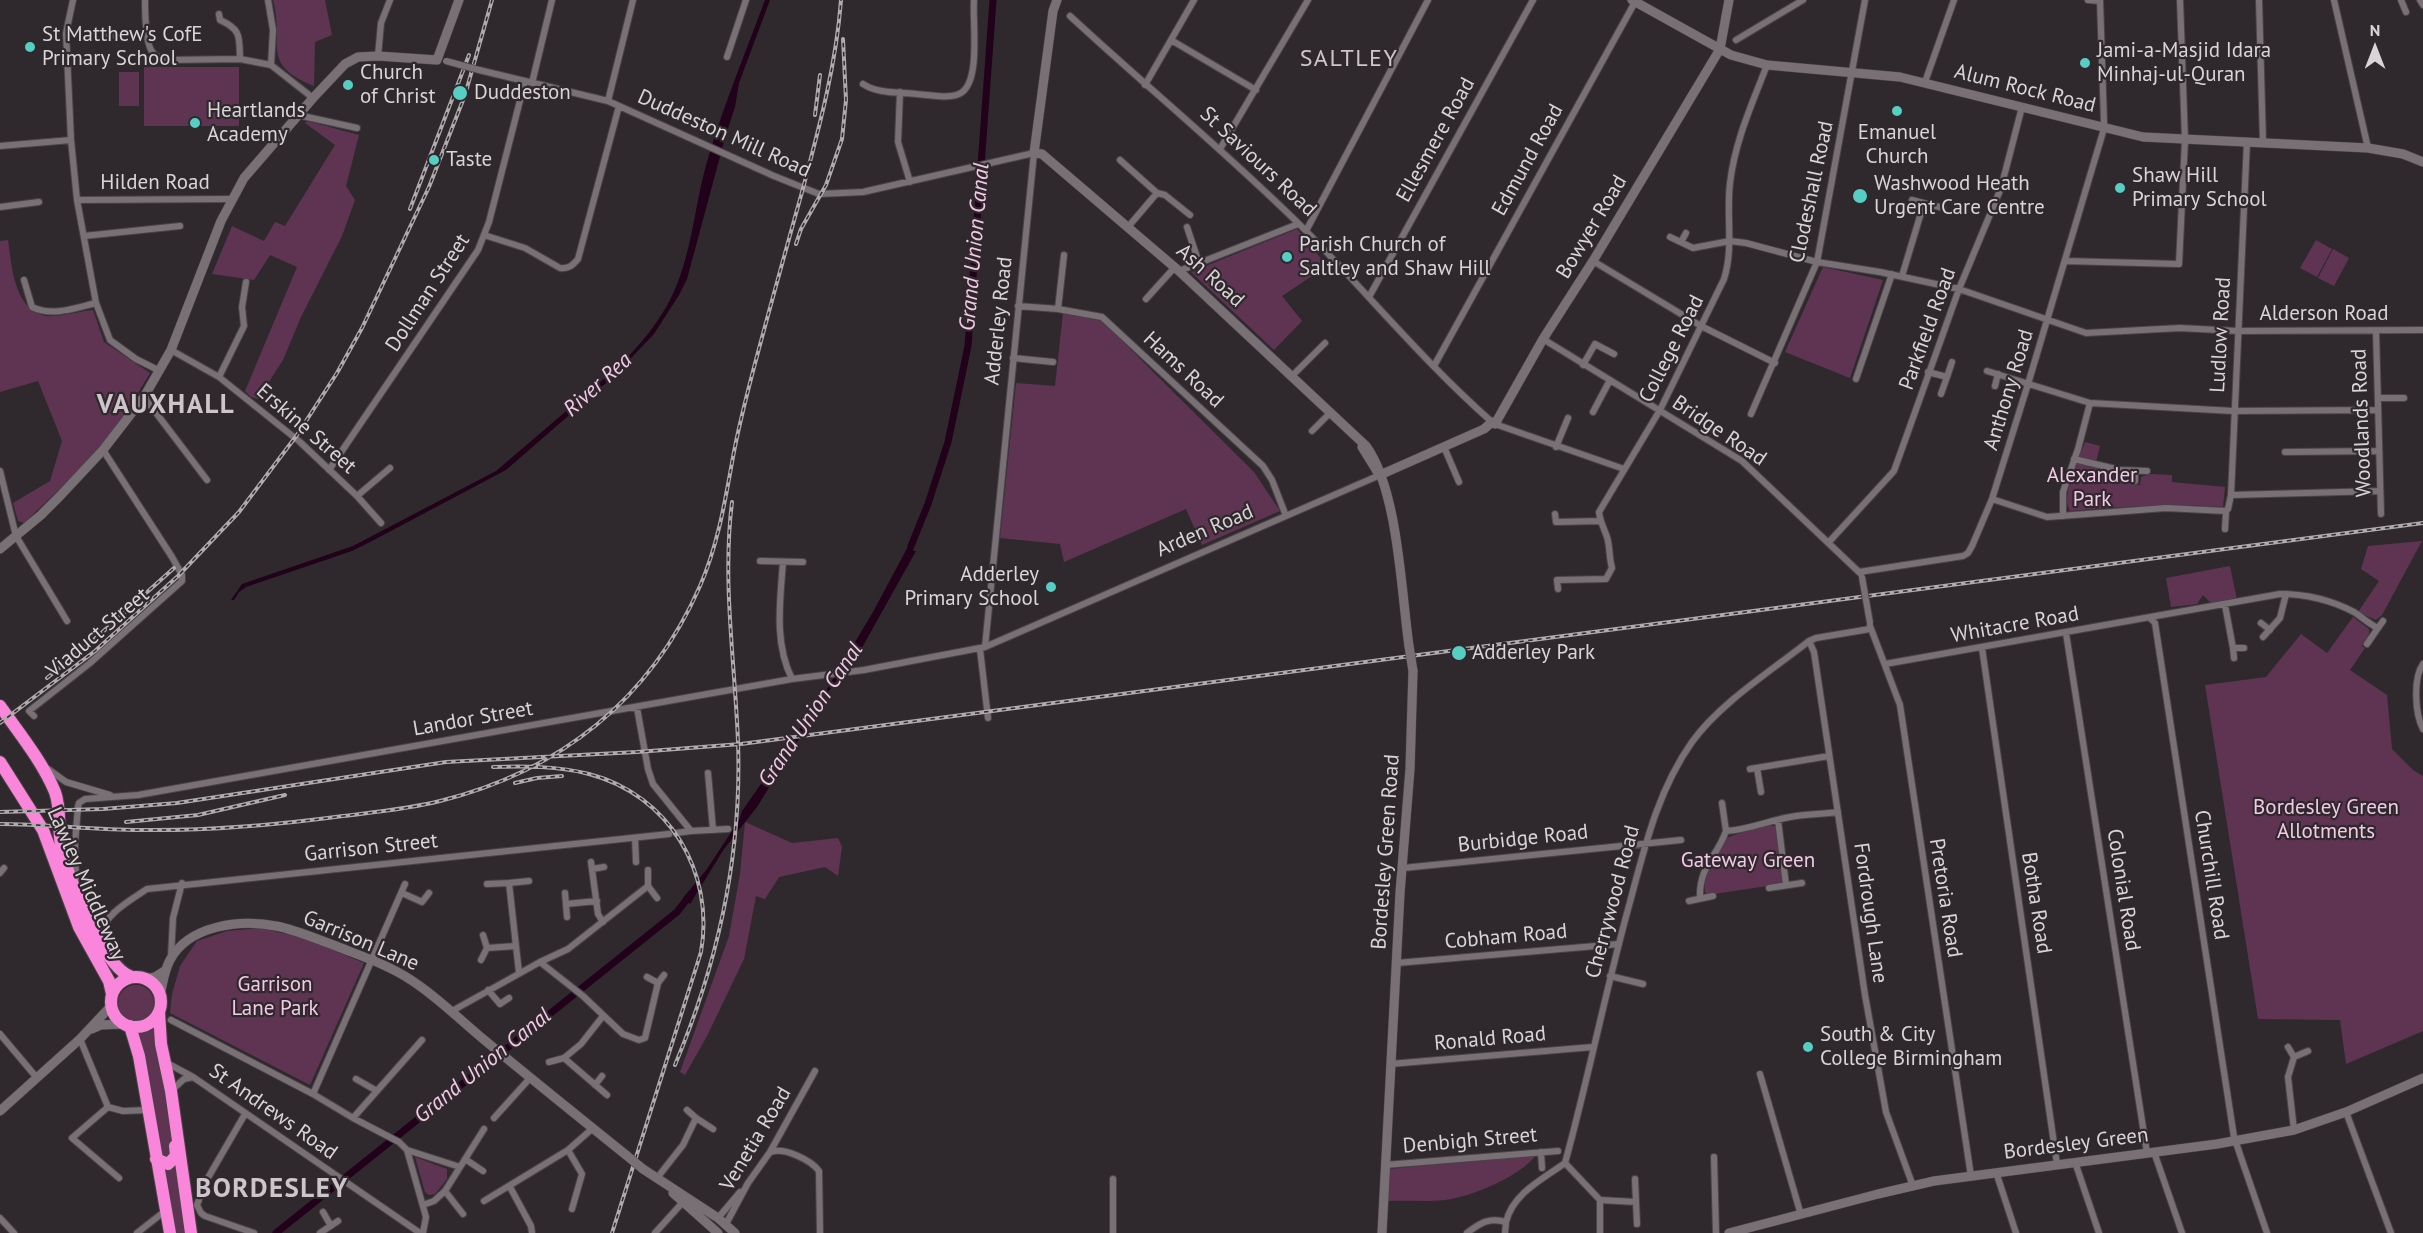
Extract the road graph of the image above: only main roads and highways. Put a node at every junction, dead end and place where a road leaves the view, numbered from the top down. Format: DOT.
graph roads {
  1 [pos="459,0"];
  2 [pos="1729,0"];
  3 [pos="1054,1"];
  4 [pos="1633,1"];
  5 [pos="1720,49"];
  6 [pos="1034,153"];
  7 [pos="2423,162"];
  8 [pos="1493,423"];
  9 [pos="1380,475"];
  10 [pos="0,549"];
  11 [pos="0,706"];
  12 [pos="0,762"];
  13 [pos="4,775"];
  14 [pos="166,970"];
  15 [pos="132,977"];
  16 [pos="146,979"];
  17 [pos="160,995"];
  18 [pos="112,1000"];
  19 [pos="159,1012"];
  20 [pos="127,1025"];
  21 [pos="87,1031"];
  22 [pos="2423,1078"];
  23 [pos="0,1111"];
  24 [pos="175,1121"];
  25 [pos="156,1159"];
  26 [pos="670,1188"];
  27 [pos="722,1221"];
  28 [pos="1746,1231"];
  29 [pos="170,1233"];
  30 [pos="191,1233"];
  31 [pos="718,1233"];
  32 [pos="735,1233"];
  33 [pos="1382,1233"];
  34 [pos="1729,1233"];
  1 -- 10 [label="main road"];
  2 -- 5 [label="main road"];
  3 -- 6 [label="main road, Adderley Road"];
  4 -- 5 [label="main road, Alum Rock Road"];
  5 -- 7 [label="main road, Alum Rock Road"];
  5 -- 8 [label="main road, Bowyer Road"];
  6 -- 9 [label="main road, Ash Road"];
  8 -- 9 [label="main road, Arden Road"];
  9 -- 33 [label="main road, Bordesley Green Road, bridge"];
  11 -- 15 [label="highway, Lawley Middleway"];
  12 -- 13 [label="highway, Lawley Middleway"];
  13 -- 18 [label="highway, Lawley Middleway"];
  14 -- 16 [label="main road"];
  14 -- 17 [label="main road, Garrison Lane"];
  14 -- 26 [label="main road, Garrison Lane, bridge"];
  15 -- 16 [label="highway"];
  15 -- 18 [label="highway"];
  16 -- 17 [label="highway"];
  17 -- 19 [label="highway"];
  18 -- 20 [label="highway"];
  18 -- 21 [label="main road"];
  19 -- 20 [label="highway"];
  19 -- 24 [label="highway"];
  20 -- 21 [label="main road"];
  20 -- 25 [label="highway"];
  21 -- 23 [label="main road"];
  22 -- 28 [label="main road, Bordesley Green"];
  24 -- 25 [label="highway"];
  24 -- 30 [label="highway"];
  25 -- 29 [label="highway"];
  26 -- 27 [label="main road, Garrison Lane"];
  26 -- 31 [label="main road, Garrison Lane"];
  27 -- 31 [label="main road"];
  27 -- 32 [label="main road, Garrison Lane"];
  28 -- 34 [label="main road, Bordesley Green"];
}
